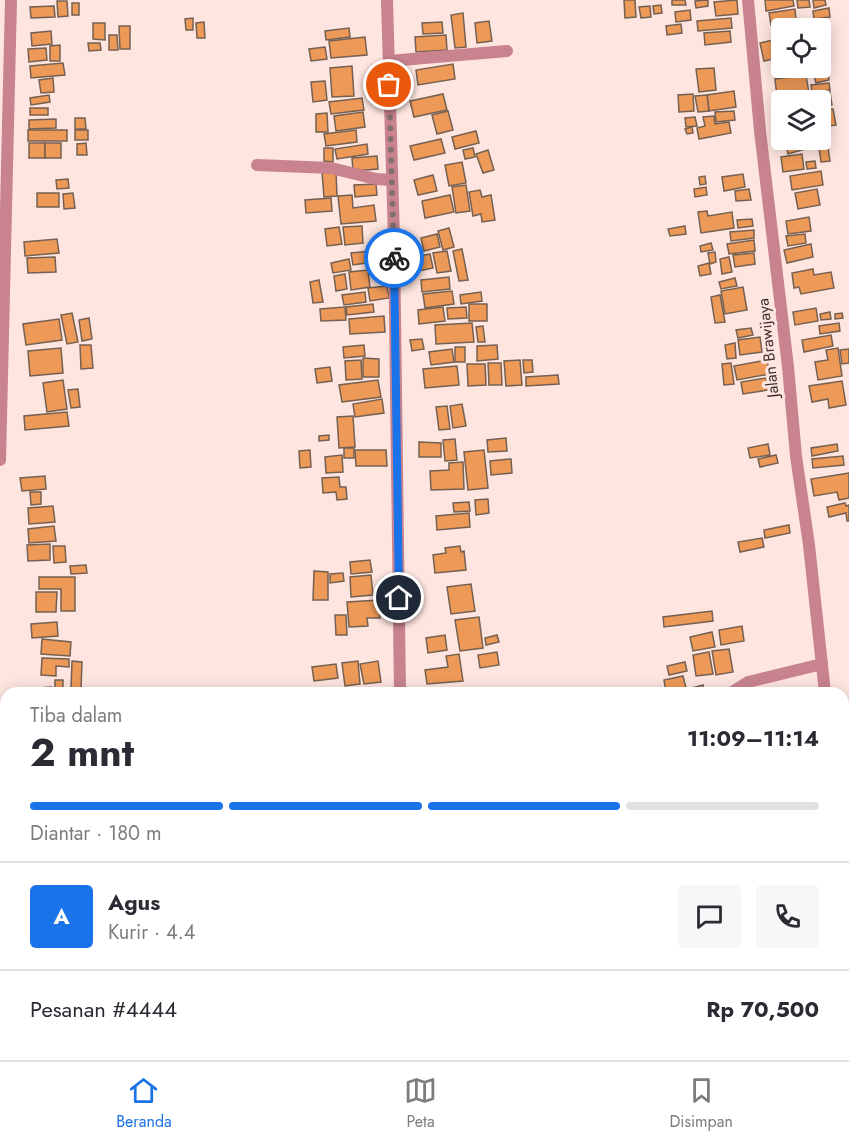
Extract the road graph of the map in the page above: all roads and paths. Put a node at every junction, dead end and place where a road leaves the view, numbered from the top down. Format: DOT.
graph roads {
  1 [pos="11,0"];
  2 [pos="387,0"];
  3 [pos="748,0"];
  4 [pos="507,51"];
  5 [pos="389,61"];
  6 [pos="256,165"];
  7 [pos="392,180"];
  8 [pos="0,460"];
  9 [pos="822,664"];
  10 [pos="400,687"];
  11 [pos="740,687"];
  12 [pos="824,687"];
  1 -- 8 [label="street"];
  2 -- 5 [label="street"];
  3 -- 9 [label="street, Jalan Brawijaya"];
  4 -- 5 [label="street"];
  5 -- 7 [label="street"];
  6 -- 7 [label="street"];
  7 -- 10 [label="street"];
  9 -- 11 [label="street"];
  9 -- 12 [label="street, Jalan Brawijaya"];
}
